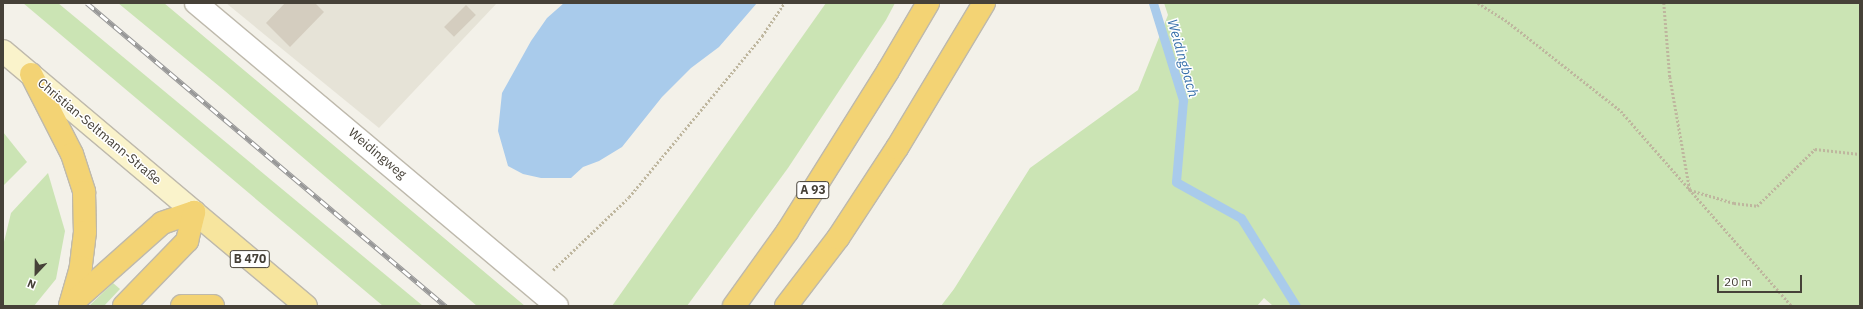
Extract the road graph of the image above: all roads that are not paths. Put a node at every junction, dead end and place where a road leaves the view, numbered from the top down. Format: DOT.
graph roads {
  1 [pos="196,3"];
  2 [pos="928,3"];
  3 [pos="984,3"];
  4 [pos="3,51"];
  5 [pos="31,74"];
  6 [pos="194,212"];
  7 [pos="70,305"];
  8 [pos="124,306"];
  9 [pos="182,306"];
  10 [pos="213,306"];
  11 [pos="306,306"];
  12 [pos="557,306"];
  13 [pos="734,306"];
  14 [pos="786,306"];
  1 -- 12 [label="street, Weidingweg"];
  2 -- 13 [label="highway, A 93"];
  3 -- 14 [label="highway"];
  4 -- 5 [label="main road, Christian-Seltmann-Straße"];
  5 -- 6 [label="main road, Christian-Seltmann-Straße"];
  5 -- 7 [label="highway"];
  6 -- 7 [label="highway"];
  6 -- 8 [label="highway"];
  6 -- 11 [label="main road, B 470"];
  9 -- 10 [label="highway"];
}
